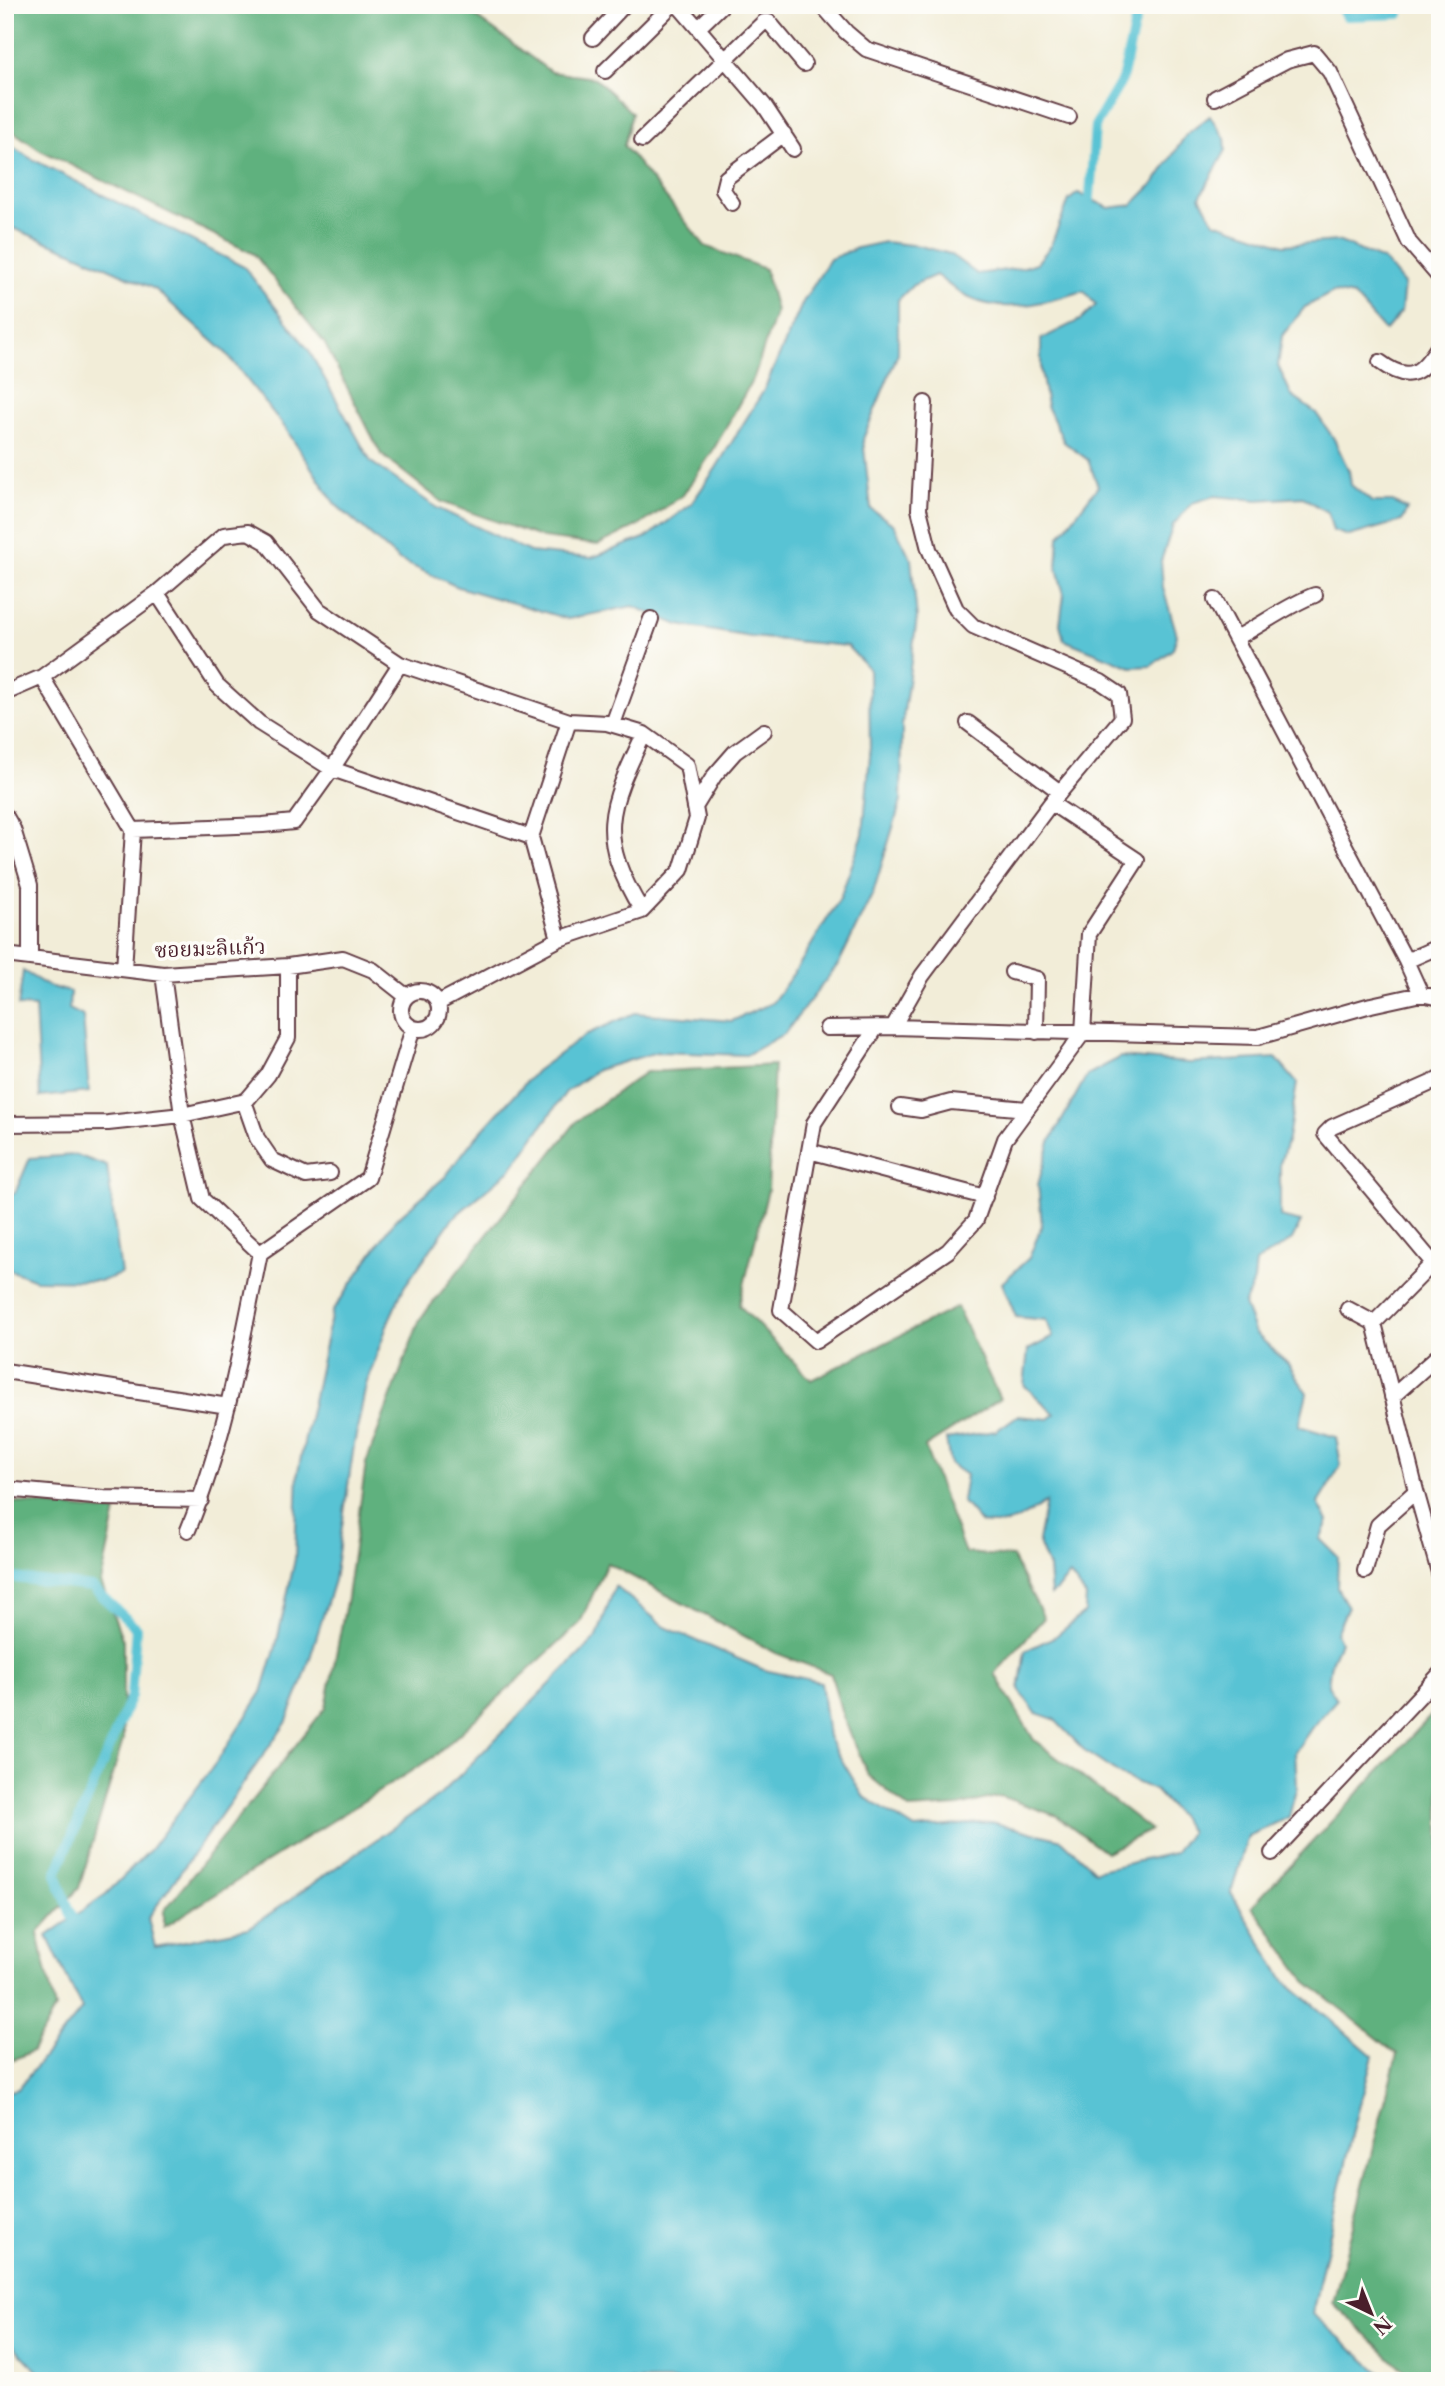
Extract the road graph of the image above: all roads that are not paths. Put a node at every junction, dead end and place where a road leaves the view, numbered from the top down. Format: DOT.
graph roads {
  1 [pos="624,5"];
  2 [pos="672,5"];
  3 [pos="678,5"];
  4 [pos="723,5"];
  5 [pos="822,5"];
  6 [pos="698,28"];
  7 [pos="593,38"];
  8 [pos="726,58"];
  9 [pos="804,64"];
  10 [pos="605,71"];
  11 [pos="1215,98"];
  12 [pos="1069,117"];
  13 [pos="784,134"];
  14 [pos="642,140"];
  15 [pos="793,149"];
  16 [pos="732,203"];
  17 [pos="1440,278"];
  18 [pos="1440,344"];
  19 [pos="1380,362"];
  20 [pos="925,403"];
  21 [pos="157,593"];
  22 [pos="1315,595"];
  23 [pos="1215,600"];
  24 [pos="651,619"];
  25 [pos="1236,638"];
  26 [pos="400,663"];
  27 [pos="42,677"];
  28 [pos="5,693"];
  29 [pos="569,721"];
  30 [pos="968,723"];
  31 [pos="613,724"];
  32 [pos="764,731"];
  33 [pos="643,734"];
  34 [pos="332,769"];
  35 [pos="1055,797"];
  36 [pos="695,807"];
  37 [pos="5,815"];
  38 [pos="133,830"];
  39 [pos="531,837"];
  40 [pos="642,911"];
  41 [pos="559,939"];
  42 [pos="1440,946"];
  43 [pos="5,956"];
  44 [pos="30,958"];
  45 [pos="1406,961"];
  46 [pos="288,966"];
  47 [pos="124,969"];
  48 [pos="1012,972"];
  49 [pos="163,974"];
  50 [pos="1421,994"];
  51 [pos="406,996"];
  52 [pos="1440,998"];
  53 [pos="438,1003"];
  54 [pos="893,1027"];
  55 [pos="413,1028"];
  56 [pos="827,1028"];
  57 [pos="876,1028"];
  58 [pos="1036,1032"];
  59 [pos="1083,1033"];
  60 [pos="1440,1079"];
  61 [pos="244,1101"];
  62 [pos="900,1107"];
  63 [pos="1027,1109"];
  64 [pos="182,1115"];
  65 [pos="5,1124"];
  66 [pos="809,1151"];
  67 [pos="330,1173"];
  68 [pos="985,1197"];
  69 [pos="260,1252"];
  70 [pos="1436,1259"];
  71 [pos="1348,1309"];
  72 [pos="1374,1323"];
  73 [pos="1440,1354"];
  74 [pos="5,1371"];
  75 [pos="1392,1397"];
  76 [pos="228,1406"];
  77 [pos="5,1489"];
  78 [pos="1416,1491"];
  79 [pos="201,1500"];
  80 [pos="188,1530"];
  81 [pos="1365,1571"];
  82 [pos="1440,1576"];
  83 [pos="1440,1674"];
  84 [pos="1272,1853"];
  1 -- 7 [label="street"];
  2 -- 10 [label="street"];
  3 -- 6 [label="street"];
  4 -- 6 [label="street"];
  5 -- 12 [label="street"];
  6 -- 8 [label="street"];
  8 -- 9 [label="street"];
  8 -- 13 [label="street"];
  8 -- 14 [label="street"];
  11 -- 17 [label="street"];
  13 -- 15 [label="street"];
  13 -- 16 [label="street"];
  18 -- 19 [label="street"];
  20 -- 35 [label="street"];
  21 -- 26 [label="street"];
  21 -- 27 [label="street"];
  21 -- 34 [label="street"];
  22 -- 25 [label="street"];
  23 -- 25 [label="street"];
  24 -- 31 [label="street"];
  25 -- 45 [label="street"];
  26 -- 29 [label="street"];
  26 -- 34 [label="street"];
  27 -- 28 [label="street"];
  27 -- 38 [label="street"];
  29 -- 31 [label="street"];
  29 -- 39 [label="street"];
  30 -- 35 [label="street"];
  31 -- 33 [label="street"];
  32 -- 36 [label="street"];
  33 -- 36 [label="street"];
  33 -- 40 [label="street"];
  34 -- 38 [label="street"];
  34 -- 39 [label="street"];
  35 -- 54 [label="street"];
  35 -- 59 [label="street"];
  36 -- 40 [label="street"];
  37 -- 44 [label="street"];
  38 -- 47 [label="street"];
  39 -- 41 [label="street"];
  40 -- 41 [label="street"];
  41 -- 53 [label="street"];
  42 -- 45 [label="street"];
  43 -- 44 [label="street, ซอยมะลิแก้ว"];
  44 -- 47 [label="street, ซอยมะลิแก้ว"];
  45 -- 50 [label="street"];
  46 -- 49 [label="street, ซอยมะลิแก้ว"];
  46 -- 51 [label="street, ซอยมะลิแก้ว"];
  46 -- 61 [label="street"];
  47 -- 49 [label="street, ซอยมะลิแก้ว"];
  48 -- 58 [label="street"];
  49 -- 64 [label="street"];
  50 -- 52 [label="street"];
  50 -- 59 [label="street"];
  51 -- 53 [label="street"];
  51 -- 55 [label="street"];
  53 -- 55 [label="street"];
  54 -- 57 [label="street"];
  54 -- 58 [label="street"];
  55 -- 69 [label="street"];
  56 -- 57 [label="street"];
  57 -- 66 [label="street"];
  58 -- 59 [label="street"];
  59 -- 63 [label="street"];
  60 -- 70 [label="street"];
  61 -- 64 [label="street"];
  61 -- 67 [label="street"];
  62 -- 63 [label="street"];
  63 -- 68 [label="street"];
  64 -- 65 [label="street"];
  64 -- 69 [label="street"];
  66 -- 68 [label="street"];
  66 -- 68 [label="street"];
  69 -- 76 [label="street"];
  70 -- 72 [label="street"];
  71 -- 72 [label="street"];
  72 -- 75 [label="street"];
  73 -- 75 [label="street"];
  74 -- 76 [label="street"];
  75 -- 78 [label="street"];
  76 -- 79 [label="street"];
  77 -- 79 [label="street"];
  78 -- 81 [label="street"];
  78 -- 82 [label="street"];
  79 -- 80 [label="street"];
  83 -- 84 [label="street"];
}
